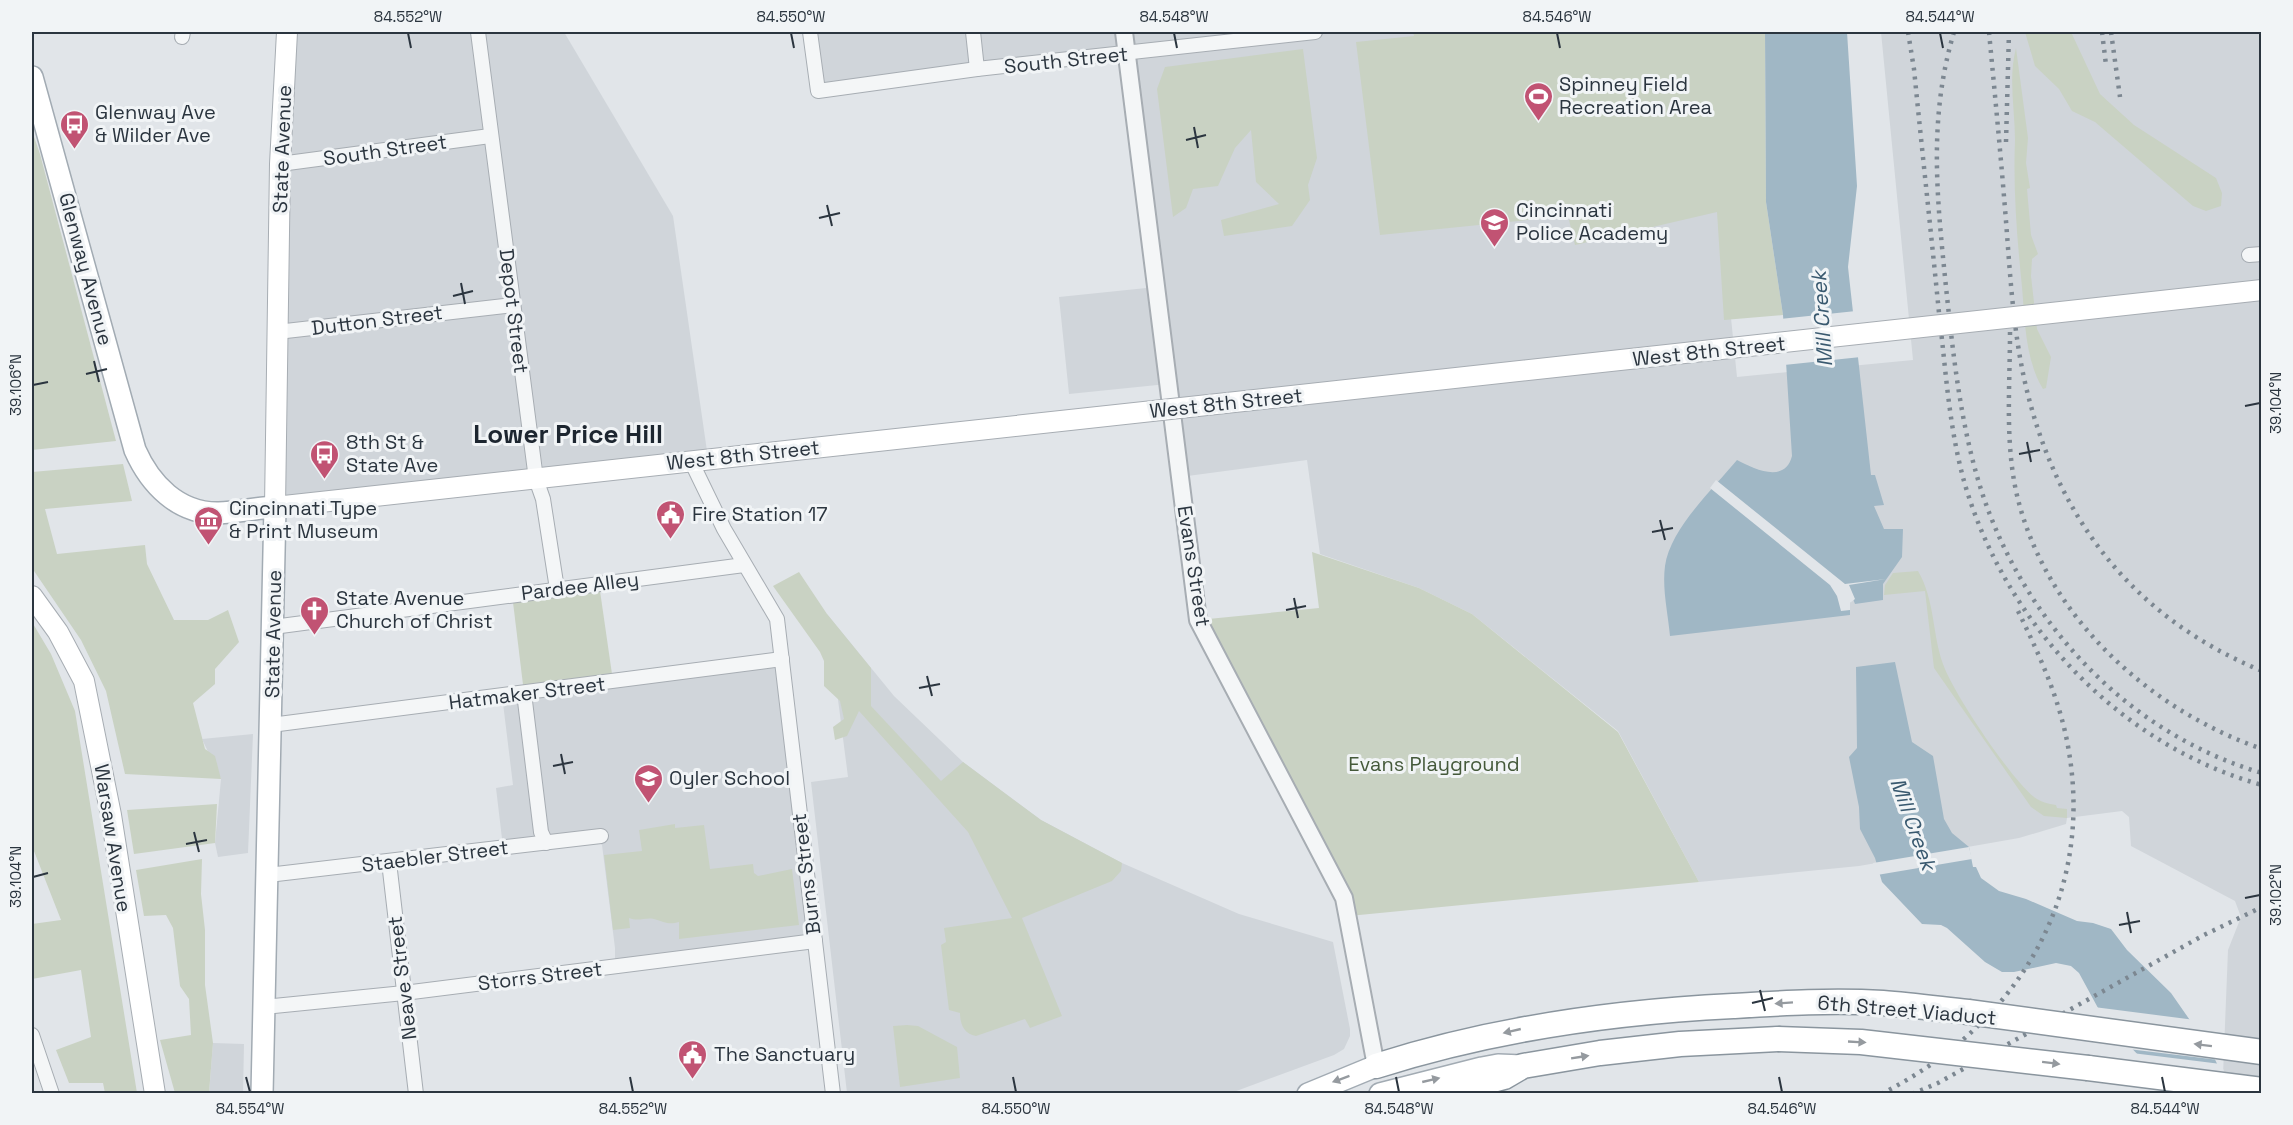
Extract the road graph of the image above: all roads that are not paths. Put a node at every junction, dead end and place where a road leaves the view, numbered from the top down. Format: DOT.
graph roads {
  1 [pos="288,32"];
  2 [pos="478,32"];
  3 [pos="810,32"];
  4 [pos="973,32"];
  5 [pos="1124,32"];
  6 [pos="1315,32"];
  7 [pos="1126,53"];
  8 [pos="977,69"];
  9 [pos="32,76"];
  10 [pos="490,136"];
  11 [pos="280,164"];
  12 [pos="2262,290"];
  13 [pos="513,305"];
  14 [pos="277,332"];
  15 [pos="701,460"];
  16 [pos="536,479"];
  17 [pos="274,507"];
  18 [pos="191,508"];
  19 [pos="744,565"];
  20 [pos="557,589"];
  21 [pos="32,596"];
  22 [pos="273,627"];
  23 [pos="782,659"];
  24 [pos="524,693"];
  25 [pos="271,725"];
  26 [pos="601,836"];
  27 [pos="546,843"];
  28 [pos="388,862"];
  29 [pos="268,875"];
  30 [pos="814,941"];
  31 [pos="404,993"];
  32 [pos="264,1007"];
  33 [pos="32,1035"];
  34 [pos="2262,1052"];
  35 [pos="1376,1066"];
  36 [pos="1483,1075"];
  37 [pos="2262,1090"];
  38 [pos="52,1094"];
  39 [pos="155,1094"];
  40 [pos="262,1094"];
  41 [pos="416,1094"];
  42 [pos="833,1094"];
  43 [pos="1308,1094"];
  44 [pos="1380,1094"];
  45 [pos="1442,1094"];
  1 -- 11 [label="main road, State Avenue"];
  2 -- 10 [label="street, Depot Street"];
  3 -- 8 [label="street, South Street"];
  4 -- 8 [label="street"];
  5 -- 7 [label="street, Evans Street"];
  6 -- 7 [label="street, South Street"];
  7 -- 8 [label="street, South Street"];
  7 -- 35 [label="street, Evans Street"];
  9 -- 18 [label="main road, Glenway Avenue"];
  10 -- 11 [label="street, South Street"];
  10 -- 13 [label="street, Depot Street"];
  11 -- 14 [label="main road, State Avenue"];
  12 -- 15 [label="main road, West 8th Street, bridge"];
  13 -- 14 [label="street, Dutton Street"];
  13 -- 16 [label="street, Depot Street"];
  14 -- 17 [label="main road, State Avenue"];
  15 -- 16 [label="main road, West 8th Street"];
  15 -- 19 [label="street, Burns Street"];
  16 -- 17 [label="main road, West 8th Street"];
  16 -- 20 [label="street, Depot Street"];
  17 -- 18 [label="main road, West 8th Street"];
  17 -- 22 [label="main road, State Avenue"];
  19 -- 20 [label="street, Pardee Alley"];
  19 -- 23 [label="street, Burns Street"];
  20 -- 22 [label="street, Pardee Alley"];
  21 -- 39 [label="main road, Warsaw Avenue"];
  22 -- 25 [label="main road, State Avenue"];
  23 -- 24 [label="street, Hatmaker Street"];
  23 -- 30 [label="street, Burns Street"];
  24 -- 25 [label="street, Hatmaker Street"];
  24 -- 27 [label="street"];
  25 -- 29 [label="main road, State Avenue"];
  26 -- 27 [label="street, Staebler Street"];
  27 -- 28 [label="street, Staebler Street"];
  28 -- 29 [label="street, Staebler Street"];
  28 -- 31 [label="street, Neave Street"];
  29 -- 32 [label="main road, State Avenue"];
  30 -- 31 [label="street, Storrs Street"];
  30 -- 42 [label="street, Burns Street"];
  31 -- 32 [label="street, Storrs Street"];
  31 -- 41 [label="street, Neave Street"];
  32 -- 40 [label="main road, State Avenue"];
  33 -- 38 [label="street"];
  34 -- 35 [label="highway, 6th Street Viaduct, one-way, bridge"];
  35 -- 43 [label="main road, one-way"];
  36 -- 37 [label="highway, 6th Street Viaduct, one-way, bridge"];
  44 -- 36 [label="main road, one-way"];
  36 -- 45 [label="highway, 6th Street Viaduct"];
}
